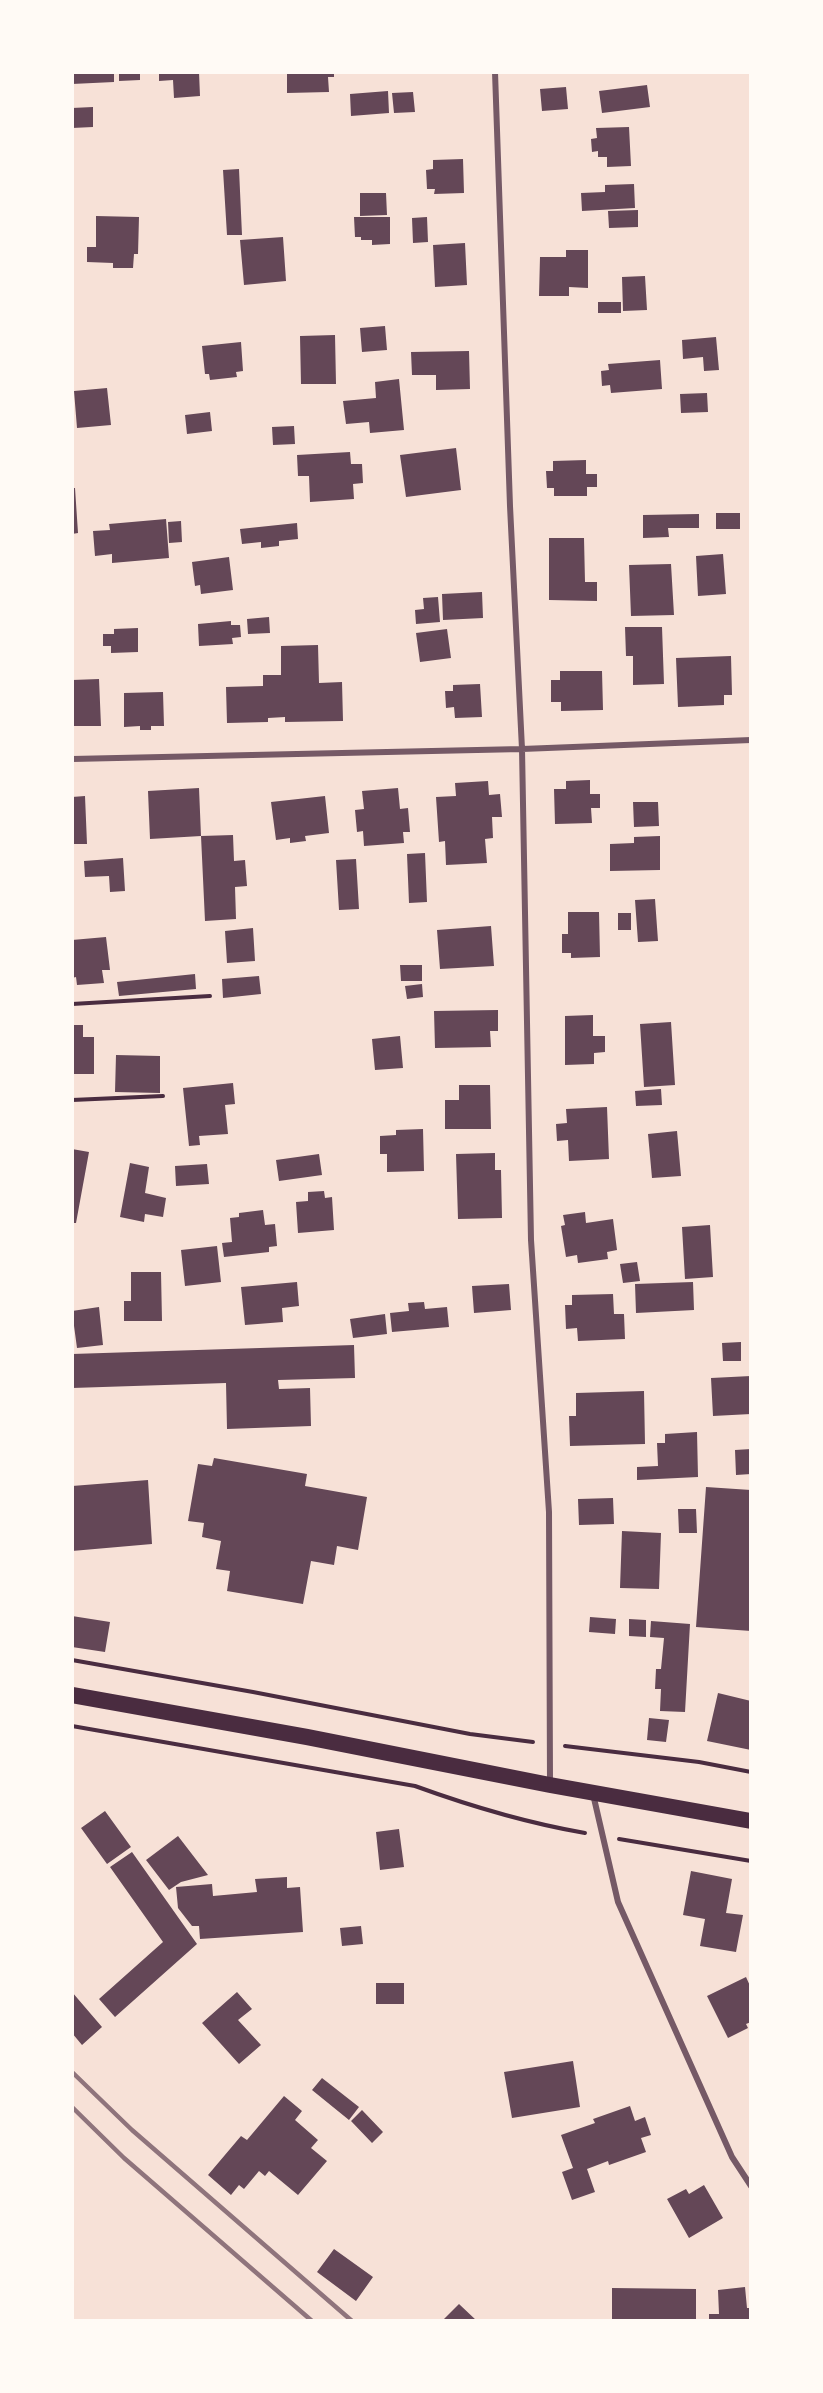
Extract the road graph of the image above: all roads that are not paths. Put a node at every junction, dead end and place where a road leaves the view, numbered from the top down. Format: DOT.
graph roads {
  1 [pos="495,72"];
  2 [pos="751,740"];
  3 [pos="522,749"];
  4 [pos="72,759"];
  5 [pos="72,1695"];
  6 [pos="550,1785"];
  7 [pos="592,1792"];
  8 [pos="751,1821"];
  9 [pos="751,2186"];
  1 -- 3 [label="street"];
  2 -- 3 [label="street"];
  3 -- 4 [label="street"];
  3 -- 6 [label="street"];
  5 -- 6 [label="highway"];
  6 -- 7 [label="highway"];
  7 -- 8 [label="highway"];
  7 -- 9 [label="street"];
}
